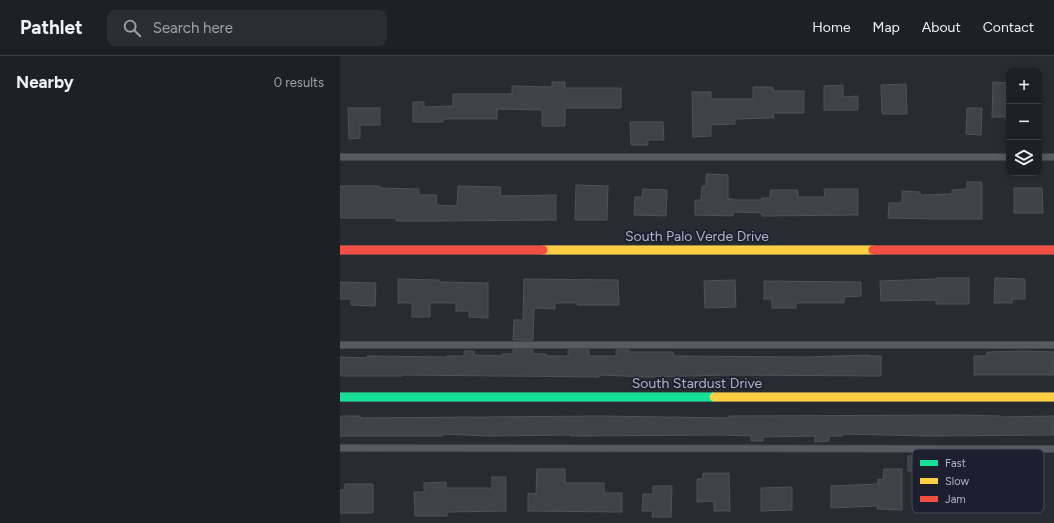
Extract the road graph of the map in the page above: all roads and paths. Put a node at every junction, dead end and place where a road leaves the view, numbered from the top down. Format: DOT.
graph roads {
  1 [pos="340,157"];
  2 [pos="1006,157"];
  3 [pos="1042,157"];
  4 [pos="1054,157"];
  5 [pos="340,250"];
  6 [pos="1054,250"];
  7 [pos="340,345"];
  8 [pos="1054,345"];
  9 [pos="340,397"];
  10 [pos="1054,397"];
  11 [pos="340,448"];
  12 [pos="1054,449"];
  1 -- 2 [label="lane"];
  3 -- 4 [label="lane"];
  5 -- 6 [label="street, South Palo Verde Drive"];
  7 -- 8 [label="lane"];
  9 -- 10 [label="street, South Stardust Drive"];
  11 -- 12 [label="lane"];
}
